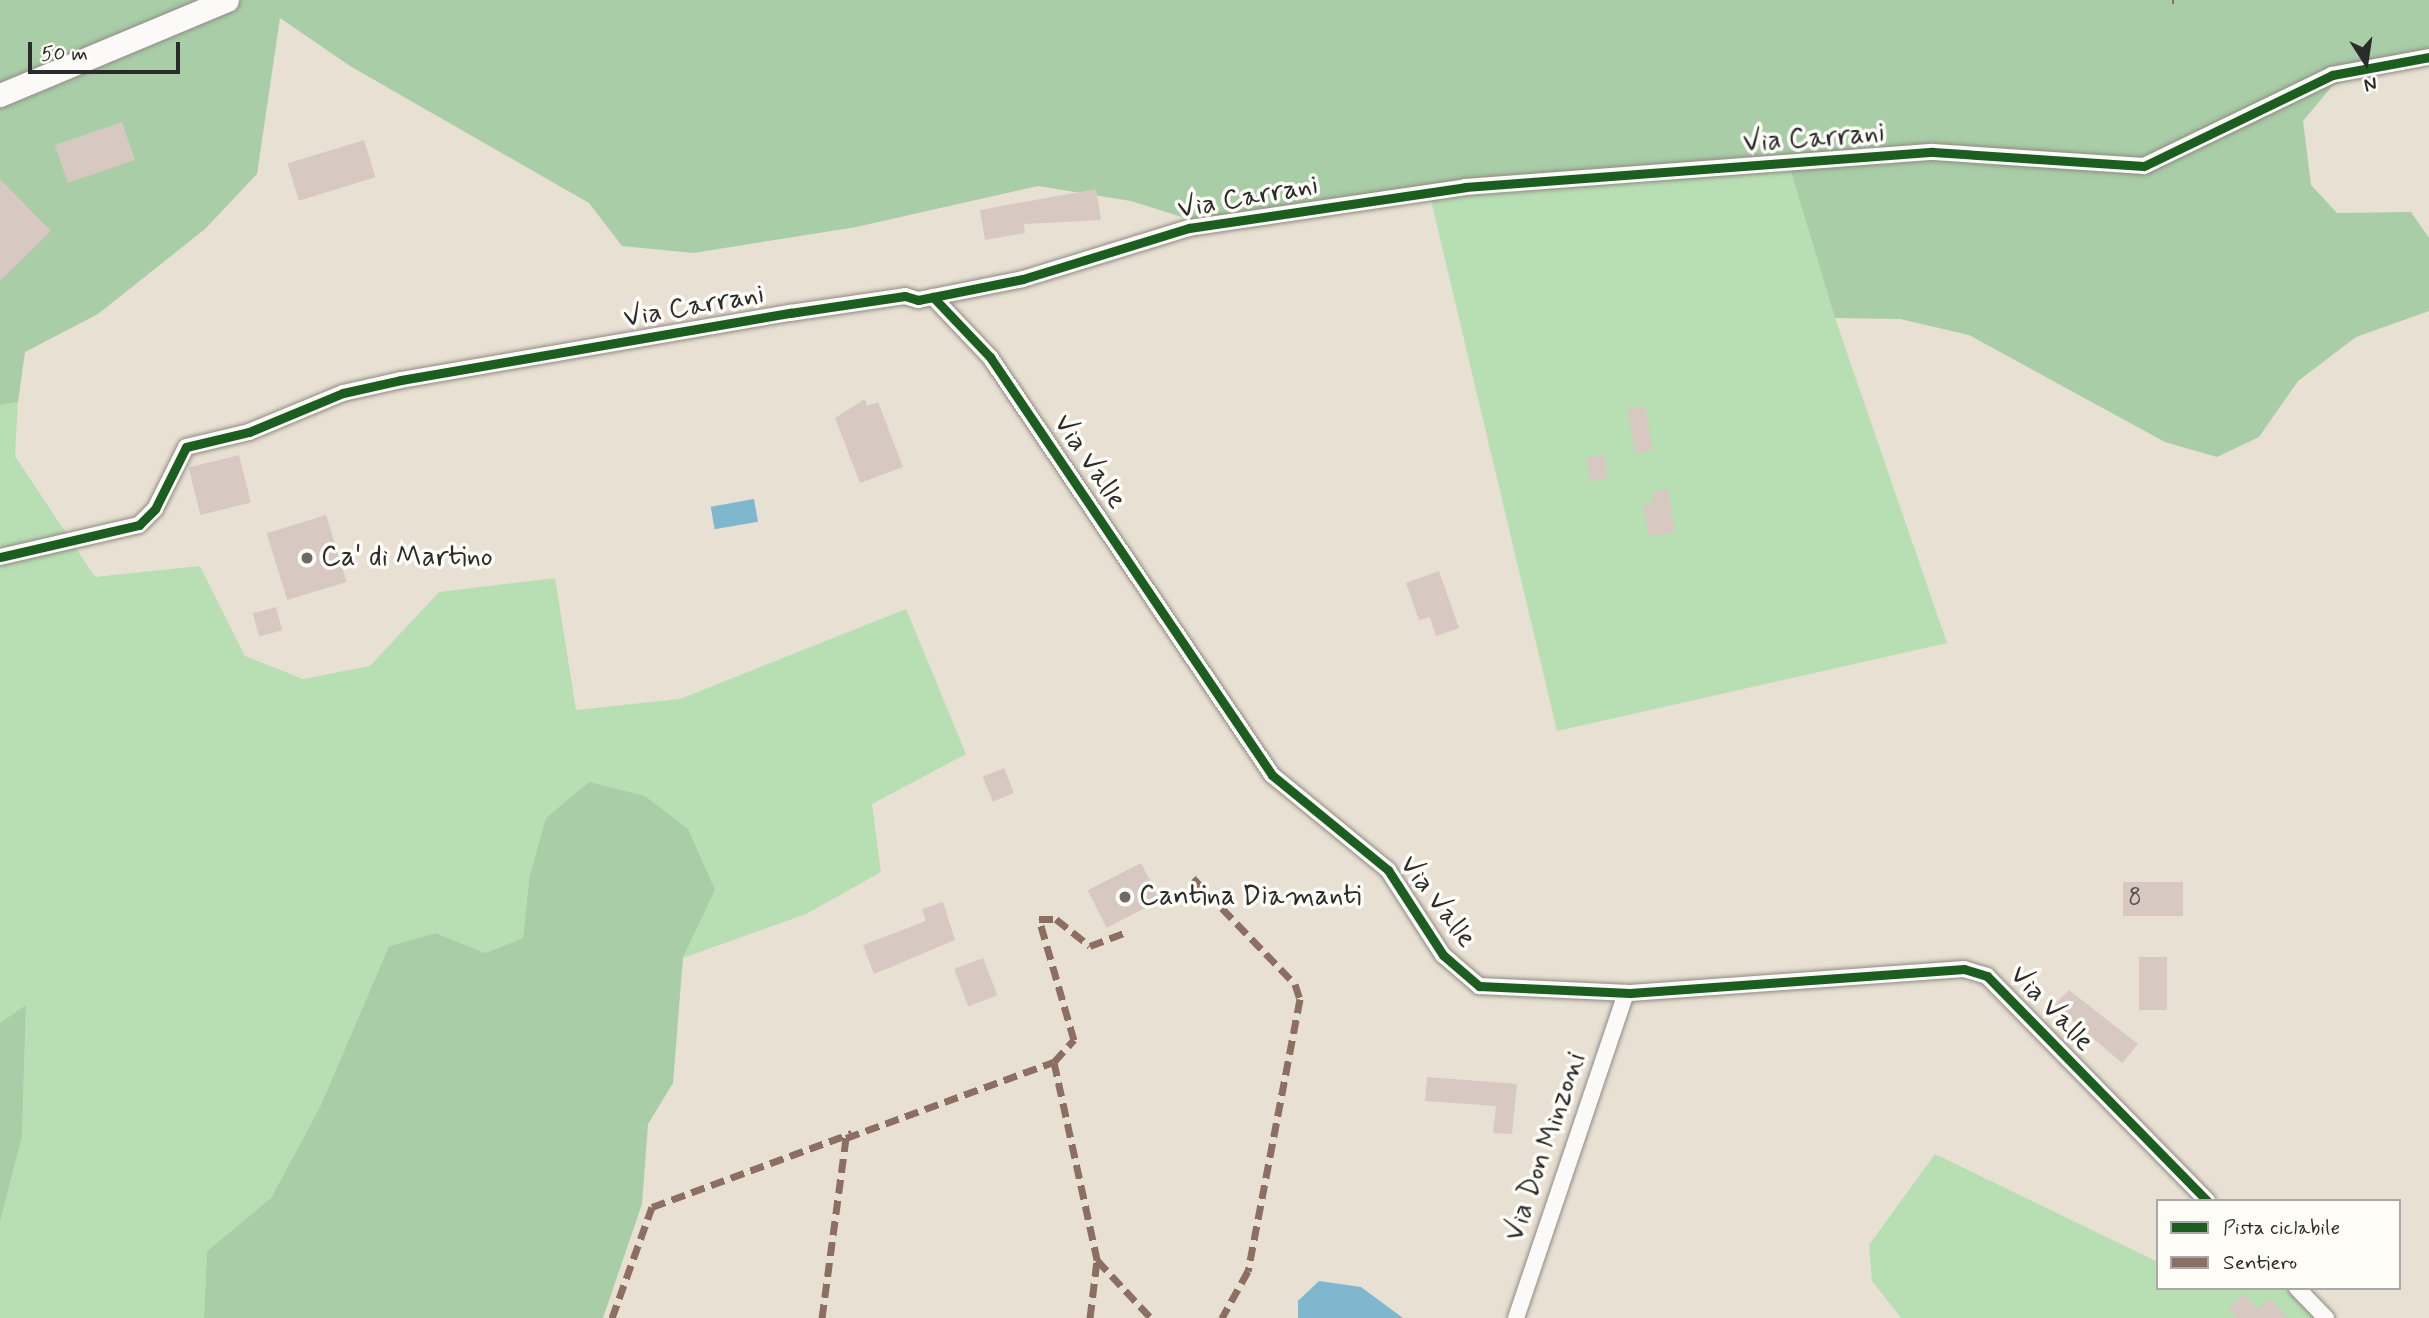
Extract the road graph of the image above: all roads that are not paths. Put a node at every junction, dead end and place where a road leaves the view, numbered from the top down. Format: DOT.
graph roads {
  1 [pos="223,2"];
  2 [pos="2429,57"];
  3 [pos="0,95"];
  4 [pos="933,297"];
  5 [pos="0,557"];
  6 [pos="1626,993"];
  7 [pos="2205,1199"];
  8 [pos="2299,1290"];
  9 [pos="1516,1318"];
  10 [pos="2326,1318"];
  1 -- 3 [label="street"];
  2 -- 4 [label="street, Via Carrani"];
  4 -- 5 [label="street, Via Carrani"];
  4 -- 6 [label="street, Via Valle"];
  6 -- 7 [label="street, Via Valle"];
  6 -- 9 [label="street, Via Don Minzoni"];
  8 -- 10 [label="street"];
}
